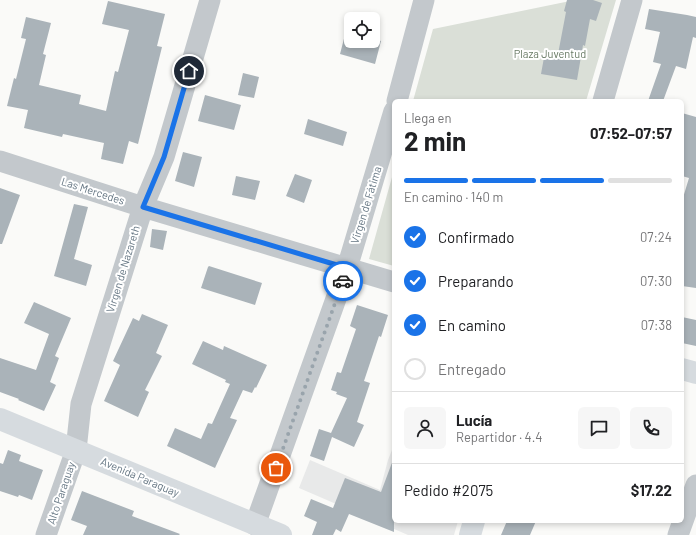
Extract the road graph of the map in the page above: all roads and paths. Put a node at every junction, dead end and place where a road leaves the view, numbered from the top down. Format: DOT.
graph roads {
  1 [pos="210,0"];
  2 [pos="424,0"];
  3 [pos="632,0"];
  4 [pos="398,99"];
  5 [pos="604,99"];
  6 [pos="392,118"];
  7 [pos="0,161"];
  8 [pos="143,207"];
  9 [pos="347,268"];
  10 [pos="392,281"];
  11 [pos="684,370"];
  12 [pos="696,373"];
  13 [pos="0,419"];
  14 [pos="76,450"];
  15 [pos="696,485"];
  16 [pos="684,518"];
  17 [pos="473,523"];
  18 [pos="682,523"];
  19 [pos="255,525"];
  20 [pos="277,534"];
  21 [pos="46,535"];
  22 [pos="470,535"];
  23 [pos="678,535"];
  1 -- 8 [label="street, Virgen de Nazareth"];
  2 -- 4 [label="street"];
  3 -- 5 [label="street"];
  6 -- 9 [label="street, Virgen de Fátima"];
  7 -- 8 [label="street, Las Mercedes"];
  8 -- 9 [label="street, Las Mercedes"];
  8 -- 14 [label="street, Virgen de Nazareth"];
  9 -- 10 [label="street, Las Mercedes"];
  9 -- 19 [label="street, Virgen de Fátima"];
  11 -- 12 [label="street"];
  13 -- 14 [label="street, Avenida Paraguay"];
  14 -- 19 [label="street, Avenida Paraguay"];
  14 -- 21 [label="street, Alto Paraguay"];
  15 -- 16 [label="street"];
  17 -- 22 [label="street"];
  18 -- 23 [label="street"];
  19 -- 20 [label="street, Avenida Paraguay"];
}
